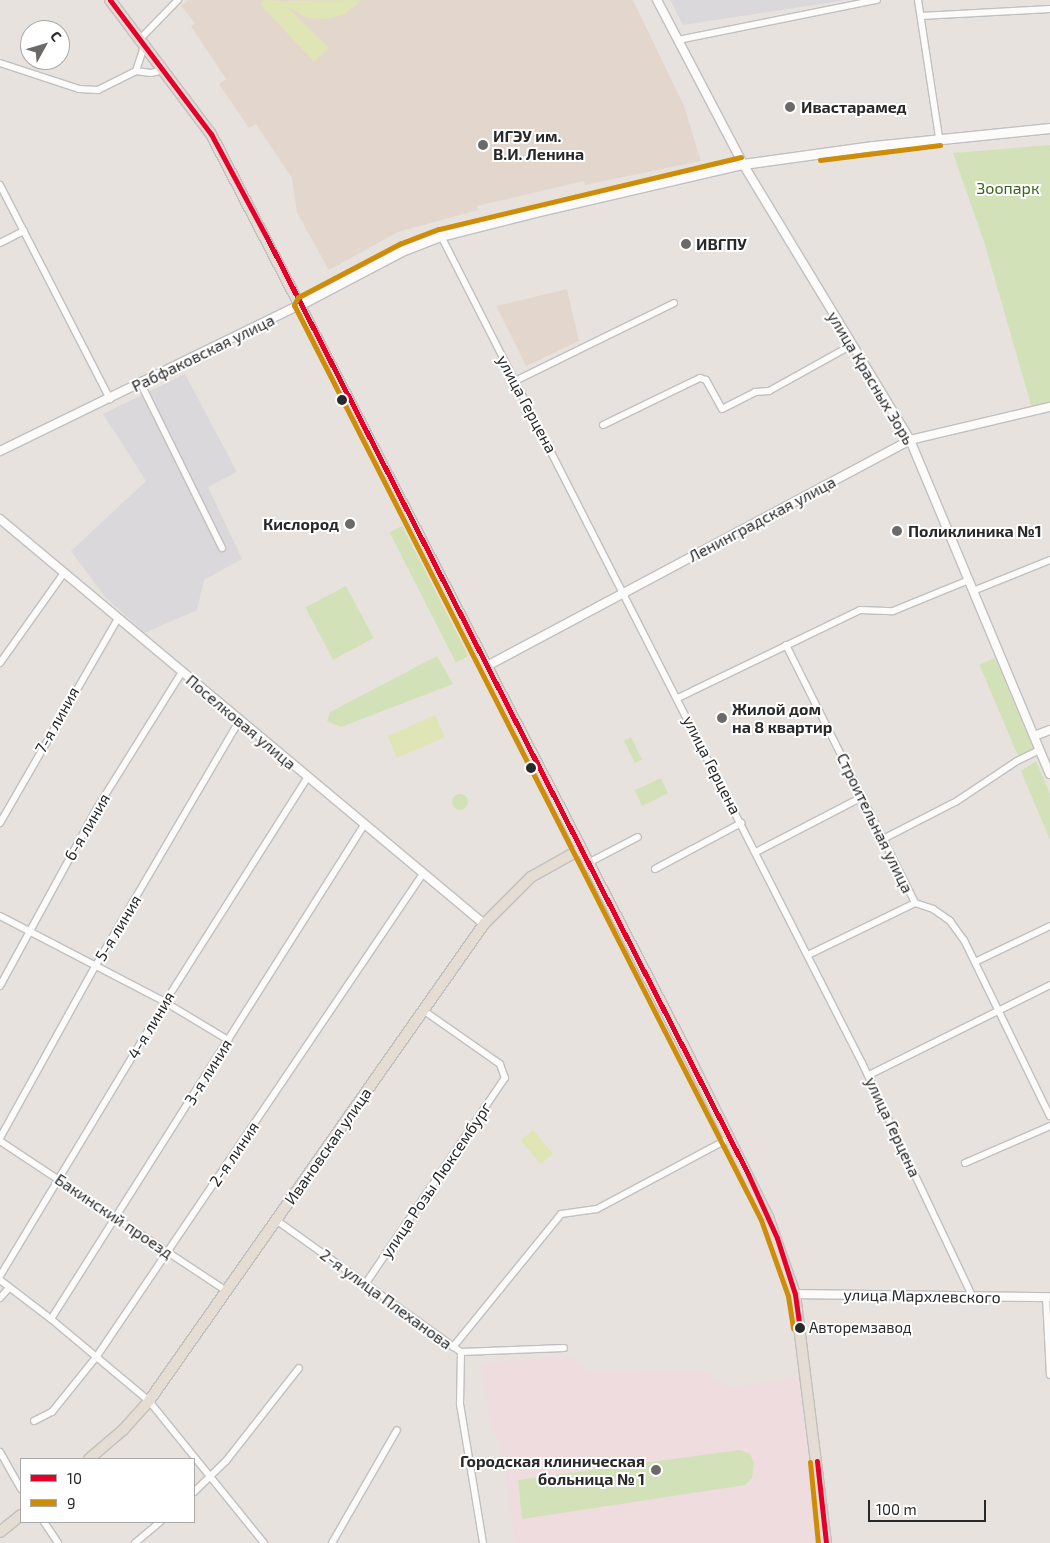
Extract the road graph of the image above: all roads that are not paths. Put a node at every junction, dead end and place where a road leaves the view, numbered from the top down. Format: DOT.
graph roads {
  1 [pos="110,0"];
  2 [pos="178,0"];
  3 [pos="657,0"];
  4 [pos="877,0"];
  5 [pos="918,0"];
  6 [pos="1050,9"];
  7 [pos="921,16"];
  8 [pos="678,40"];
  9 [pos="143,41"];
  10 [pos="0,63"];
  11 [pos="165,70"];
  12 [pos="136,71"];
  13 [pos="1050,128"];
  14 [pos="939,138"];
  15 [pos="743,164"];
  16 [pos="0,185"];
  17 [pos="24,231"];
  18 [pos="441,236"];
  19 [pos="0,243"];
  20 [pos="674,303"];
  21 [pos="301,304"];
  22 [pos="852,345"];
  23 [pos="515,381"];
  24 [pos="141,384"];
  25 [pos="110,399"];
  26 [pos="1050,407"];
  27 [pos="603,426"];
  28 [pos="910,440"];
  29 [pos="0,450"];
  30 [pos="0,519"];
  31 [pos="222,548"];
  32 [pos="1050,560"];
  33 [pos="64,573"];
  34 [pos="969,580"];
  35 [pos="973,591"];
  36 [pos="625,592"];
  37 [pos="118,619"];
  38 [pos="786,645"];
  39 [pos="0,663"];
  40 [pos="486,666"];
  41 [pos="182,672"];
  42 [pos="678,698"];
  43 [pos="240,720"];
  44 [pos="1050,730"];
  45 [pos="1034,736"];
  46 [pos="1040,750"];
  47 [pos="1050,774"];
  48 [pos="308,777"];
  49 [pos="862,797"];
  50 [pos="0,823"];
  51 [pos="741,823"];
  52 [pos="364,825"];
  53 [pos="638,837"];
  54 [pos="883,839"];
  55 [pos="581,849"];
  56 [pos="756,852"];
  57 [pos="588,863"];
  58 [pos="655,870"];
  59 [pos="422,875"];
  60 [pos="915,903"];
  61 [pos="0,916"];
  62 [pos="484,924"];
  63 [pos="1050,926"];
  64 [pos="28,931"];
  65 [pos="808,955"];
  66 [pos="975,962"];
  67 [pos="96,965"];
  68 [pos="1050,985"];
  69 [pos="0,986"];
  70 [pos="165,1002"];
  71 [pos="424,1010"];
  72 [pos="999,1010"];
  73 [pos="228,1040"];
  74 [pos="869,1075"];
  75 [pos="1050,1116"];
  76 [pos="1050,1126"];
  77 [pos="730,1138"];
  78 [pos="0,1140"];
  79 [pos="965,1164"];
  80 [pos="59,1178"];
  81 [pos="115,1218"];
  82 [pos="276,1220"];
  83 [pos="167,1252"];
  84 [pos="0,1276"];
  85 [pos="0,1280"];
  86 [pos="366,1283"];
  87 [pos="9,1288"];
  88 [pos="227,1291"];
  89 [pos="795,1294"];
  90 [pos="0,1298"];
  91 [pos="973,1298"];
  92 [pos="1048,1298"];
  93 [pos="51,1318"];
  94 [pos="453,1347"];
  95 [pos="564,1348"];
  96 [pos="461,1352"];
  97 [pos="97,1356"];
  98 [pos="299,1368"];
  99 [pos="1050,1375"];
  100 [pos="150,1402"];
  101 [pos="34,1421"];
  102 [pos="397,1430"];
  103 [pos="0,1452"];
  104 [pos="90,1458"];
  105 [pos="211,1477"];
  106 [pos="20,1487"];
  107 [pos="195,1491"];
  108 [pos="20,1516"];
  109 [pos="45,1523"];
  110 [pos="159,1523"];
  111 [pos="0,1532"];
  112 [pos="58,1543"];
  113 [pos="135,1543"];
  114 [pos="264,1543"];
  115 [pos="332,1543"];
  116 [pos="483,1543"];
  117 [pos="826,1543"];
  1 -- 9 [label="main road"];
  2 -- 9 [label="street"];
  3 -- 8 [label="street, улица Красных Зорь"];
  4 -- 8 [label="street"];
  5 -- 7 [label="street"];
  6 -- 7 [label="street"];
  7 -- 14 [label="street"];
  8 -- 15 [label="street, улица Красных Зорь"];
  9 -- 11 [label="main road"];
  9 -- 12 [label="street"];
  10 -- 12 [label="street"];
  11 -- 12 [label="street"];
  11 -- 21 [label="main road"];
  13 -- 14 [label="main road, Рабфаковская улица"];
  14 -- 15 [label="main road, Рабфаковская улица"];
  15 -- 18 [label="main road, Рабфаковская улица"];
  15 -- 22 [label="street, улица Красных Зорь"];
  16 -- 17 [label="street"];
  17 -- 19 [label="street"];
  17 -- 25 [label="street"];
  18 -- 21 [label="main road, Рабфаковская улица"];
  18 -- 23 [label="street, улица Герцена"];
  20 -- 23 [label="street"];
  21 -- 24 [label="street, Рабфаковская улица"];
  21 -- 40 [label="main road"];
  22 -- 27 [label="street"];
  22 -- 28 [label="street, улица Красных Зорь"];
  23 -- 36 [label="street, улица Герцена"];
  24 -- 25 [label="street, Рабфаковская улица"];
  24 -- 31 [label="street"];
  25 -- 29 [label="street, Рабфаковская улица"];
  26 -- 28 [label="street, Ленинградская улица"];
  28 -- 34 [label="street, улица Красных Зорь"];
  28 -- 36 [label="street, Ленинградская улица"];
  30 -- 33 [label="street, Поселковая улица"];
  32 -- 35 [label="street"];
  33 -- 37 [label="street, Поселковая улица"];
  33 -- 39 [label="street"];
  34 -- 35 [label="street, улица Красных Зорь"];
  34 -- 38 [label="street"];
  35 -- 45 [label="street, улица Красных Зорь"];
  36 -- 40 [label="street, Ленинградская улица"];
  36 -- 42 [label="street, улица Герцена"];
  37 -- 41 [label="street, Поселковая улица"];
  37 -- 50 [label="street, 7-я линия"];
  38 -- 42 [label="street"];
  38 -- 49 [label="street, Строительная улица"];
  40 -- 55 [label="main road"];
  41 -- 43 [label="street, Поселковая улица"];
  41 -- 64 [label="street, 6-я линия"];
  42 -- 51 [label="street, улица Герцена"];
  43 -- 48 [label="street, Поселковая улица"];
  43 -- 67 [label="street, 5-я линия"];
  44 -- 45 [label="street"];
  45 -- 46 [label="street, улица Красных Зорь"];
  46 -- 47 [label="street, улица Красных Зорь"];
  46 -- 54 [label="street"];
  48 -- 52 [label="street, Поселковая улица"];
  48 -- 70 [label="street, 4-я линия"];
  49 -- 54 [label="street, Строительная улица"];
  49 -- 56 [label="street"];
  51 -- 56 [label="street, улица Герцена"];
  51 -- 58 [label="street"];
  52 -- 59 [label="street, Поселковая улица"];
  52 -- 73 [label="street, 3-я линия"];
  53 -- 57 [label="street"];
  54 -- 60 [label="street, Строительная улица"];
  55 -- 57 [label="main road"];
  55 -- 62 [label="main road, Ивановская улица"];
  56 -- 65 [label="street, улица Герцена"];
  57 -- 77 [label="main road"];
  59 -- 62 [label="street, Поселковая улица"];
  59 -- 83 [label="street, 2-я линия"];
  60 -- 65 [label="street"];
  60 -- 66 [label="street, Строительная улица"];
  61 -- 64 [label="street"];
  62 -- 71 [label="main road, Ивановская улица"];
  63 -- 66 [label="street"];
  64 -- 67 [label="street"];
  64 -- 69 [label="street, 6-я линия"];
  65 -- 74 [label="street, улица Герцена"];
  66 -- 72 [label="street, Строительная улица"];
  67 -- 70 [label="street"];
  67 -- 78 [label="street, 5-я линия"];
  68 -- 72 [label="street"];
  70 -- 73 [label="street"];
  70 -- 80 [label="street, 4-я линия"];
  71 -- 82 [label="main road, Ивановская улица"];
  71 -- 86 [label="street, улица Розы Люксембург"];
  72 -- 74 [label="street"];
  72 -- 75 [label="street, Строительная улица"];
  73 -- 81 [label="street, 3-я линия"];
  74 -- 91 [label="street, улица Герцена"];
  76 -- 79 [label="street"];
  77 -- 89 [label="main road"];
  77 -- 94 [label="street"];
  78 -- 80 [label="street, Бакинский проезд"];
  80 -- 81 [label="street, Бакинский проезд"];
  80 -- 84 [label="street, 4-я линия"];
  81 -- 83 [label="street, Бакинский проезд"];
  81 -- 93 [label="street, 3-я линия"];
  82 -- 86 [label="street, 2-я улица Плеханова"];
  82 -- 88 [label="main road, Ивановская улица"];
  83 -- 88 [label="street, Бакинский проезд"];
  83 -- 97 [label="street, 2-я линия"];
  85 -- 87 [label="street"];
  86 -- 94 [label="street, 2-я улица Плеханова"];
  87 -- 90 [label="street"];
  87 -- 93 [label="street"];
  88 -- 100 [label="main road, Ивановская улица"];
  89 -- 91 [label="street, улица Мархлевского"];
  89 -- 117 [label="main road"];
  91 -- 92 [label="street, улица Мархлевского"];
  92 -- 99 [label="street"];
  93 -- 97 [label="street"];
  94 -- 96 [label="street, 2-я улица Плеханова"];
  95 -- 96 [label="street, 2-я улица Плеханова"];
  96 -- 116 [label="street"];
  97 -- 100 [label="street"];
  97 -- 101 [label="street, 2-я линия"];
  98 -- 105 [label="street"];
  100 -- 104 [label="main road, Ивановская улица"];
  100 -- 105 [label="street"];
  102 -- 115 [label="street"];
  103 -- 106 [label="street"];
  105 -- 107 [label="street"];
  105 -- 114 [label="street"];
  108 -- 111 [label="main road"];
  109 -- 112 [label="street"];
  110 -- 113 [label="street"];
}
